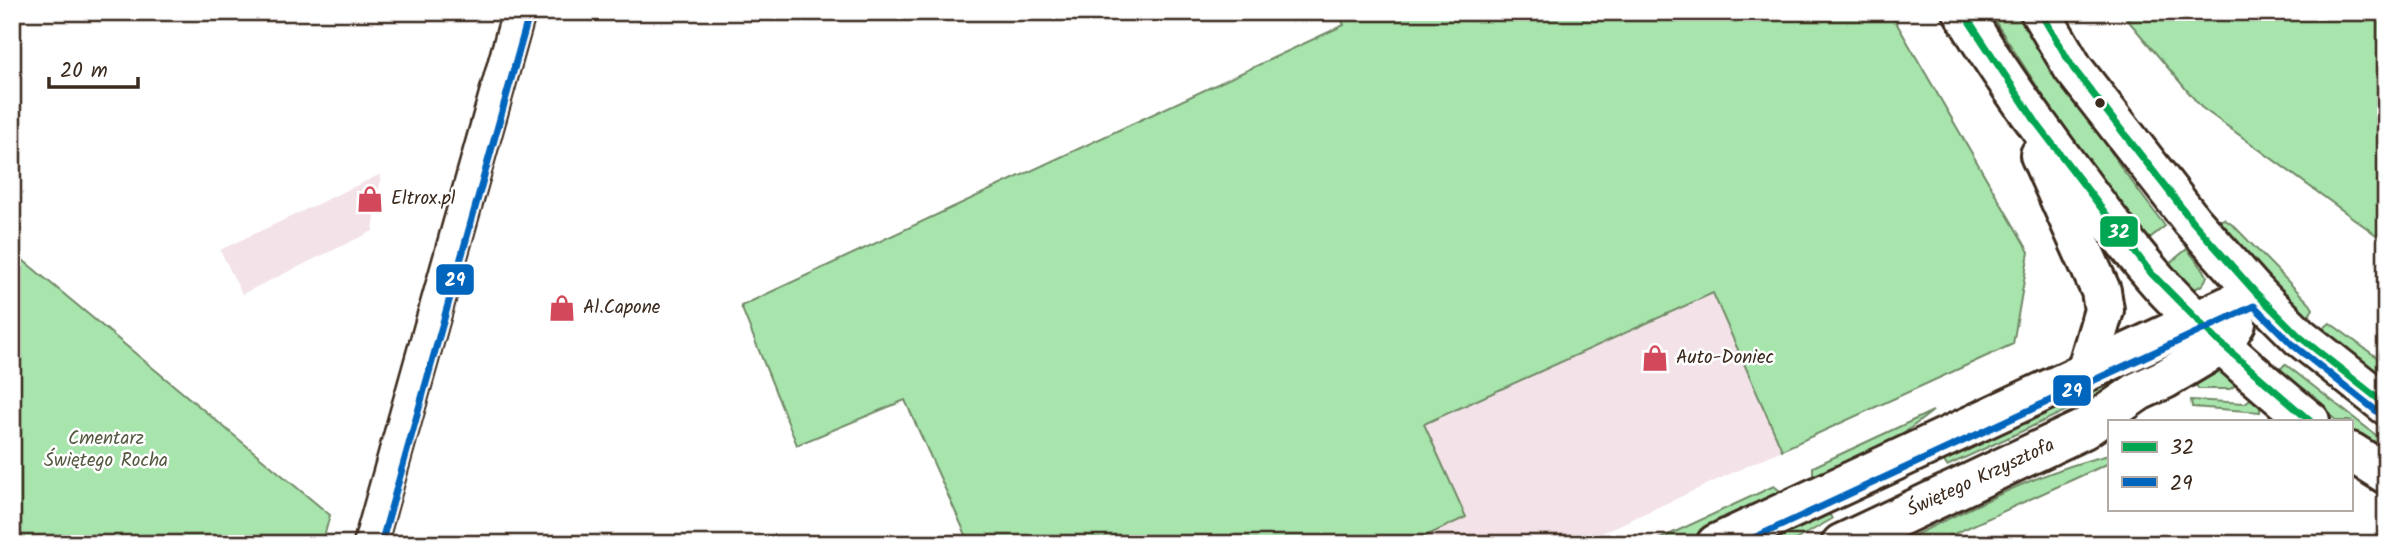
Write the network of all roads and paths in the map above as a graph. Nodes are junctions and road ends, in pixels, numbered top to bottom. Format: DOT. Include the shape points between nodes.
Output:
graph roads {
  1 [pos="519,12"];
  2 [pos="1964,12"];
  3 [pos="2040,12"];
  4 [pos="2012,91"];
  5 [pos="2256,293"];
  6 [pos="2209,332"];
  7 [pos="2085,372"];
  8 [pos="2386,405"];
  9 [pos="2309,420"];
  10 [pos="2097,429"];
  11 [pos="2352,453"];
  12 [pos="2386,474"];
  13 [pos="370,544"];
  14 [pos="1716,544"];
  15 [pos="1841,544"];
  1 -- 13 [label="street"];
  2 -- 4 [label="main road"];
  3 -- 5 [label="main road" via="2073,68 2121,131"];
  4 -- 6 [label="main road" via="2124,241"];
  4 -- 7 [label="main road" via="2101,291 2104,310"];
  5 -- 6 [label="main road"];
  5 -- 8 [label="main road" via="2300,337"];
  6 -- 7 [label="main road"];
  6 -- 9 [label="main road"];
  6 -- 10 [label="main road, Świętego Krzysztofa" via="2165,379 2139,391"];
  7 -- 14 [label="main road"];
  10 -- 15 [label="main road, Świętego Krzysztofa"];
  11 -- 12 [label="main road"];
}
